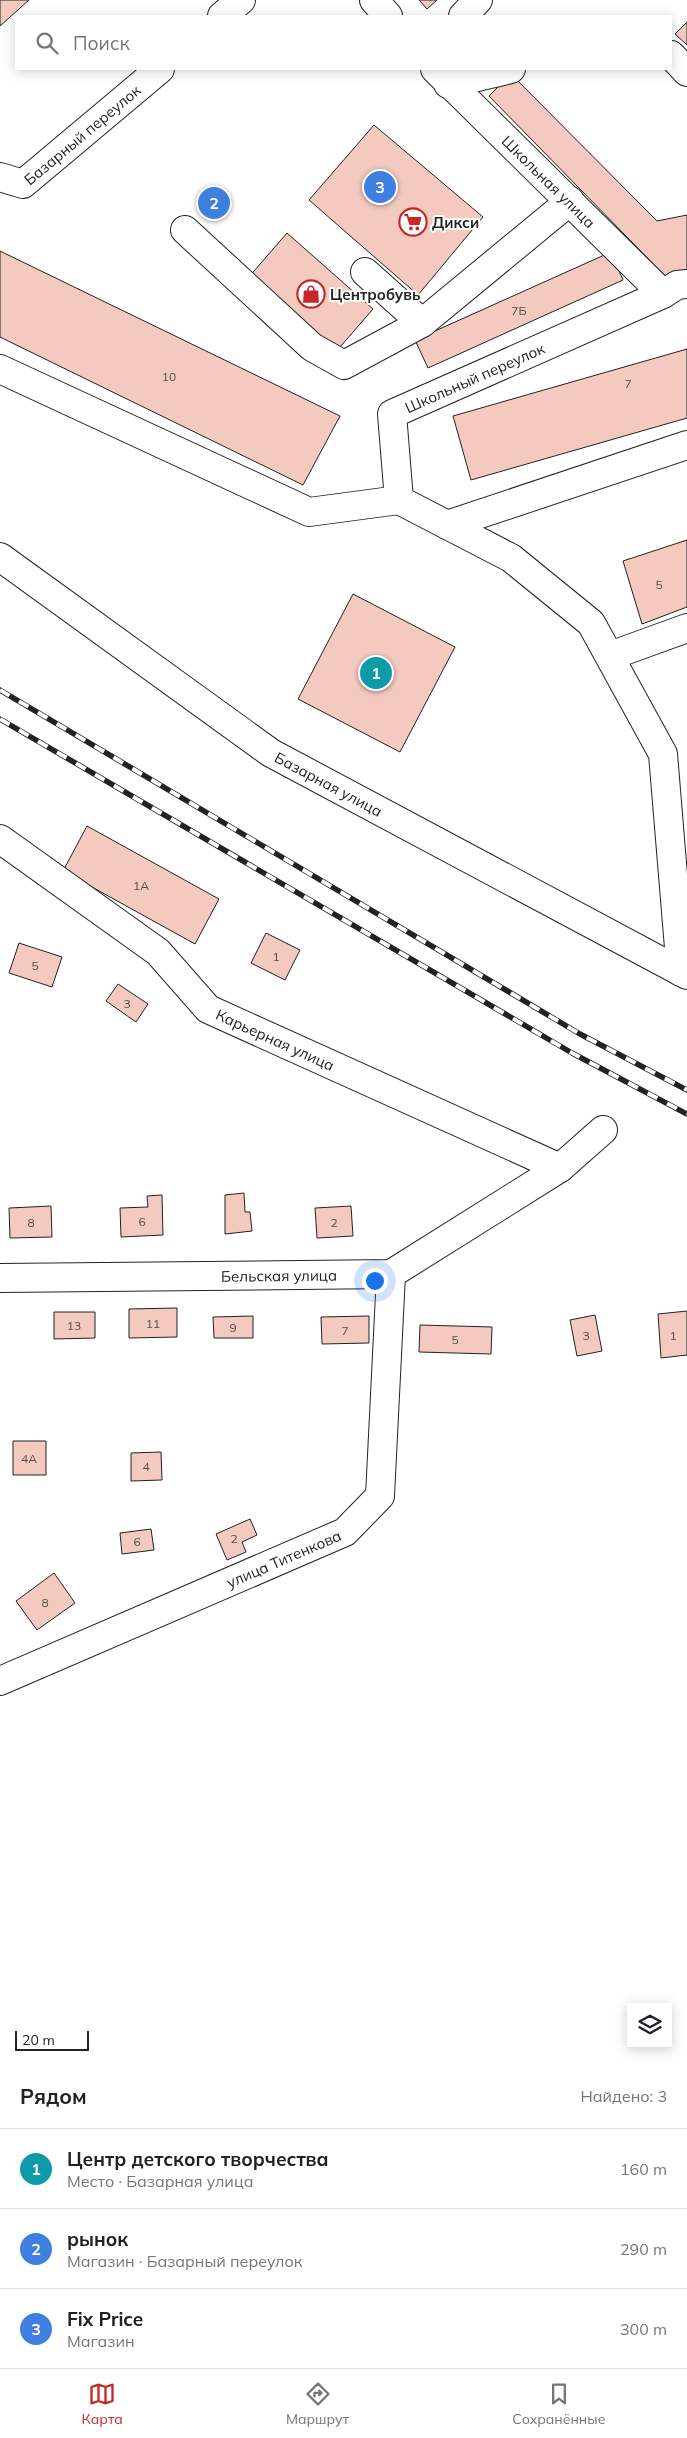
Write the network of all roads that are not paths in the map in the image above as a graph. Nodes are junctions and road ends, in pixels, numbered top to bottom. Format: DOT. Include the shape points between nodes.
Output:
graph roads {
  1 [pos="242,0"];
  2 [pos="374,0"];
  3 [pos="478,0"];
  4 [pos="223,15"];
  5 [pos="387,15"];
  6 [pos="464,15"];
  7 [pos="672,56"];
  8 [pos="159,70"];
  9 [pos="501,70"];
  10 [pos="687,72"];
  11 [pos="442,76"];
  12 [pos="0,177"];
  13 [pos="570,201"];
  14 [pos="186,230"];
  15 [pos="365,272"];
  16 [pos="675,289"];
  17 [pos="422,323"];
  18 [pos="0,369"];
  19 [pos="687,445"];
  20 [pos="399,500"];
  21 [pos="447,525"];
  22 [pos="0,557"];
  23 [pos="687,628"];
  24 [pos="610,656"];
  25 [pos="677,805"];
  26 [pos="0,840"];
  27 [pos="684,974"];
  28 [pos="603,1130"];
  29 [pos="560,1168"];
  30 [pos="391,1274"];
  31 [pos="0,1278"];
  32 [pos="0,1681"];
  1 -- 4 [label="street"];
  2 -- 5 [label="street"];
  3 -- 6 [label="street"];
  7 -- 10 [label="street"];
  8 -- 12 [label="street, Базарный переулок" via="23,184"];
  9 -- 11 [label="street"];
  11 -- 13 [label="street, Школьная улица"];
  13 -- 16 [label="street, Школьная улица"];
  13 -- 17 [label="street"];
  14 -- 17 [label="street" via="312,347 344,365"];
  15 -- 17 [label="street"];
  16 -- 20 [label="street, Школьный переулок" via="392,414"];
  18 -- 20 [label="street" via="310,512"];
  19 -- 21 [label="street"];
  20 -- 21 [label="street"];
  21 -- 24 [label="street" via="511,558 591,623"];
  22 -- 27 [label="street, Базарная улица" via="271,753"];
  23 -- 24 [label="street"];
  24 -- 25 [label="street" via="664,754"];
  25 -- 27 [label="street"];
  26 -- 29 [label="street, Карьерная улица" via="158,952 208,1009"];
  28 -- 29 [label="street"];
  29 -- 30 [label="street"];
  30 -- 31 [label="street, Бельская улица"];
  30 -- 32 [label="street, улица Титенкова" via="380,1496 345,1532"];
}
